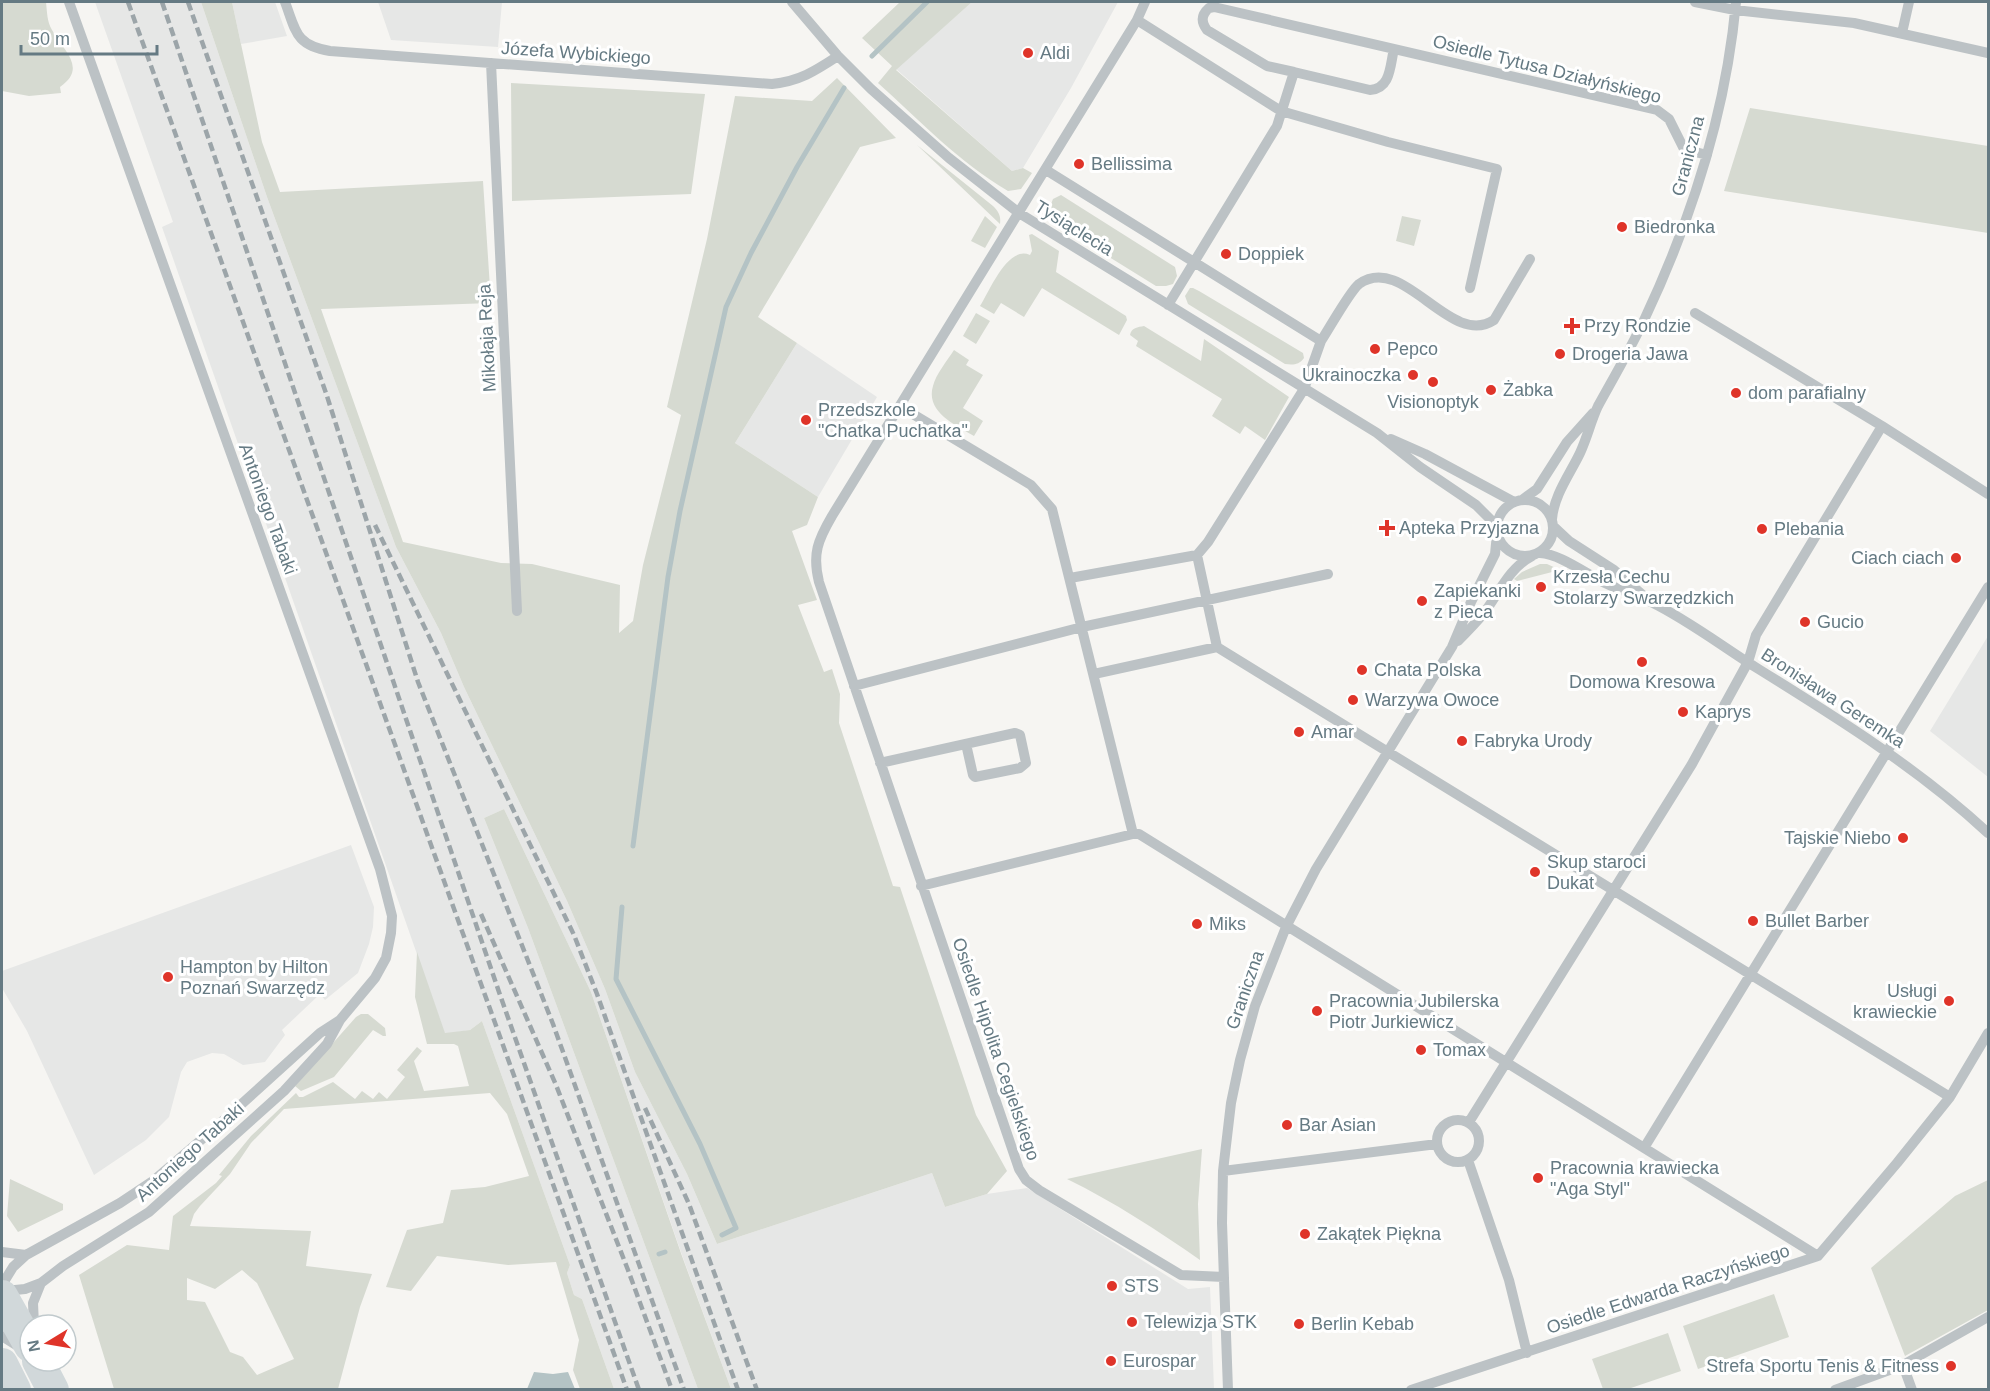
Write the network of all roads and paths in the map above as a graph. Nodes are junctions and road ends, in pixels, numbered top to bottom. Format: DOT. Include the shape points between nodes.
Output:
graph roads {
  1 [pos="69,2"];
  2 [pos="285,2"];
  3 [pos="792,2"];
  4 [pos="1145,2"];
  5 [pos="1695,2"];
  6 [pos="1909,2"];
  7 [pos="1735,6"];
  8 [pos="1137,20"];
  9 [pos="1902,33"];
  10 [pos="1394,49"];
  11 [pos="1989,53"];
  12 [pos="838,56"];
  13 [pos="491,63"];
  14 [pos="1294,72"];
  15 [pos="1281,111"];
  16 [pos="1707,155"];
  17 [pos="1046,170"];
  18 [pos="1019,213"];
  19 [pos="1530,259"];
  20 [pos="1195,262"];
  21 [pos="1470,288"];
  22 [pos="1168,305"];
  23 [pos="1695,313"];
  24 [pos="1321,341"];
  25 [pos="1304,388"];
  26 [pos="901,407"];
  27 [pos="1598,408"];
  28 [pos="1882,426"];
  29 [pos="1377,433"];
  30 [pos="1989,494"];
  31 [pos="1518,501"];
  32 [pos="1553,523"];
  33 [pos="1497,530"];
  34 [pos="1536,554"];
  35 [pos="1197,555"];
  36 [pos="1328,574"];
  37 [pos="1070,578"];
  38 [pos="1989,588"];
  39 [pos="1207,601"];
  40 [pos="1652,603"];
  41 [pos="517,611"];
  42 [pos="1082,627"];
  43 [pos="1217,647"];
  44 [pos="1452,647"];
  45 [pos="1748,662"];
  46 [pos="1094,674"];
  47 [pos="854,686"];
  48 [pos="966,744"];
  49 [pos="1387,752"];
  50 [pos="1888,752"];
  51 [pos="880,762"];
  52 [pos="1989,833"];
  53 [pos="1133,834"];
  54 [pos="921,886"];
  55 [pos="1613,890"];
  56 [pos="1286,927"];
  57 [pos="1751,974"];
  58 [pos="340,1020"];
  59 [pos="1989,1033"];
  60 [pos="1507,1063"];
  61 [pos="1950,1097"];
  62 [pos="1470,1122"];
  63 [pos="1437,1143"];
  64 [pos="1644,1148"];
  65 [pos="1468,1160"];
  66 [pos="1223,1172"];
  67 [pos="2,1252"];
  68 [pos="26,1255"];
  69 [pos="1818,1256"];
  70 [pos="1224,1277"];
  71 [pos="40,1283"];
  72 [pos="2,1285"];
  73 [pos="2,1291"];
  74 [pos="2,1296"];
  75 [pos="33,1313"];
  76 [pos="1989,1317"];
  77 [pos="18,1326"];
  78 [pos="2,1336"];
  79 [pos="18,1348"];
  80 [pos="1527,1353"];
  81 [pos="1903,1365"];
  82 [pos="1228,1389"];
  83 [pos="1411,1389"];
  84 [pos="1834,1389"];
  85 [pos="1912,1389"];
  1 -- 58 [label="street, Antoniego Tabaki" via="384,882 392,924 386,958 375,978"];
  2 -- 13 [label="street, Józefa Wybickiego" via="305,44 330,51"];
  3 -- 12 [label="street, Tysiąclecia"];
  4 -- 8 [label="street"];
  5 -- 7 [label="street"];
  6 -- 9 [label="street"];
  7 -- 9 [label="street"];
  7 -- 16 [label="street, Graniczna"];
  8 -- 15 [label="street"];
  8 -- 17 [label="street"];
  9 -- 11 [label="street"];
  10 -- 14 [label="street, Osiedle Tytusa Działyńskiego" via="1387,80 1377,89"];
  10 -- 14 [label="street, Osiedle Tytusa Działyńskiego" via="1214,8 1203,15 1207,30 1267,66"];
  10 -- 16 [label="street, Osiedle Tytusa Działyńskiego" via="1657,110 1670,119 1684,149"];
  12 -- 13 [label="street, Józefa Wybickiego" via="803,78 772,84"];
  12 -- 18 [label="street, Tysiąclecia" via="913,128"];
  13 -- 41 [label="street, Mikołaja Reja"];
  14 -- 15 [label="street"];
  15 -- 20 [label="street" via="1277,126"];
  15 -- 21 [label="street" via="1497,169"];
  16 -- 27 [label="street, Graniczna" via="1673,256"];
  17 -- 18 [label="street"];
  17 -- 20 [label="street"];
  18 -- 22 [label="street, Tysiąclecia"];
  18 -- 26 [label="street, Osiedle Hipolita Cegielskiego"];
  19 -- 24 [label="street" via="1494,320 1486,326 1461,323 1420,294 1387,278 1370,278 1357,285"];
  20 -- 22 [label="street"];
  20 -- 24 [label="street"];
  22 -- 25 [label="street, Tysiąclecia"];
  23 -- 28 [label="street"];
  24 -- 25 [label="street"];
  25 -- 29 [label="street, Tysiąclecia"];
  25 -- 35 [label="street"];
  26 -- 37 [label="street" via="1031,485 1042,496 1057,522"];
  26 -- 47 [label="street, Osiedle Hipolita Cegielskiego" via="832,516 817,548 819,582"];
  27 -- 31 [label="street, Graniczna" via="1567,442 1537,489"];
  27 -- 32 [label="street, Graniczna" via="1555,502"];
  28 -- 30 [label="street"];
  28 -- 45 [label="street" via="1756,635"];
  29 -- 31 [label="street, Tysiąclecia"];
  29 -- 33 [label="street, Tysiąclecia" via="1476,505"];
  31 -- 32 [label="street" via="1530,500 1544,506"];
  31 -- 33 [label="street" via="1502,511"];
  32 -- 34 [label="street" via="1550,542"];
  32 -- 40 [label="street, Bronisława Geremka" via="1569,541 1614,570"];
  33 -- 34 [label="street" via="1500,541 1510,552 1525,557"];
  33 -- 44 [label="street, Graniczna" via="1495,554"];
  34 -- 40 [label="street, Bronisława Geremka" via="1551,555"];
  34 -- 44 [label="street, Graniczna" via="1513,571 1484,613"];
  35 -- 37 [label="street"];
  35 -- 39 [label="street"];
  36 -- 39 [label="street"];
  37 -- 42 [label="street"];
  38 -- 50 [label="street"];
  39 -- 42 [label="street"];
  39 -- 43 [label="street"];
  40 -- 45 [label="street, Bronisława Geremka"];
  42 -- 46 [label="street"];
  42 -- 47 [label="street"];
  43 -- 46 [label="street"];
  43 -- 49 [label="street"];
  44 -- 49 [label="street, Graniczna"];
  45 -- 50 [label="street, Bronisława Geremka"];
  45 -- 55 [label="street" via="1692,764"];
  46 -- 53 [label="street"];
  47 -- 51 [label="street, Osiedle Hipolita Cegielskiego"];
  48 -- 48 [label="street" via="1017,734 1026,763 1020,768 975,777"];
  48 -- 51 [label="street"];
  49 -- 55 [label="street"];
  49 -- 56 [label="street, Graniczna"];
  50 -- 52 [label="street, Bronisława Geremka"];
  50 -- 57 [label="street"];
  51 -- 54 [label="street, Osiedle Hipolita Cegielskiego"];
  53 -- 54 [label="street"];
  53 -- 56 [label="street" via="1146,837"];
  54 -- 70 [label="street, Osiedle Hipolita Cegielskiego" via="1012,1151 1026,1180 1181,1275"];
  55 -- 57 [label="street"];
  55 -- 60 [label="street"];
  56 -- 60 [label="street, Osiedle Edwarda Raczyńskiego"];
  56 -- 66 [label="street, Graniczna" via="1264,980 1245,1043 1231,1103"];
  57 -- 61 [label="street"];
  57 -- 64 [label="street"];
  58 -- 68 [label="street, Antoniego Tabaki" via="320,1033 153,1181"];
  58 -- 71 [label="street, Antoniego Tabaki" via="327,1044 297,1077 159,1203"];
  59 -- 61 [label="street, Osiedle Edwarda Raczyńskiego"];
  60 -- 62 [label="street"];
  60 -- 64 [label="street, Osiedle Edwarda Raczyńskiego"];
  61 -- 69 [label="street, Osiedle Edwarda Raczyńskiego"];
  62 -- 63 [label="street" via="1456,1119 1444,1125"];
  62 -- 65 [label="street" via="1480,1138 1477,1151"];
  63 -- 65 [label="street" via="1448,1160"];
  63 -- 66 [label="street"];
  64 -- 69 [label="street, Osiedle Edwarda Raczyńskiego"];
  65 -- 80 [label="street, Osiedle Edwarda Raczyńskiego" via="1509,1280"];
  66 -- 70 [label="street, Graniczna"];
  67 -- 68 [label="street"];
  68 -- 72 [label="street, Antoniego Tabaki"];
  69 -- 80 [label="street, Osiedle Edwarda Raczyńskiego"];
  70 -- 82 [label="street, Graniczna"];
  71 -- 73 [label="street, Antoniego Tabaki"];
  71 -- 75 [label="street"];
  74 -- 77 [label="main road"];
  76 -- 81 [label="street"];
  78 -- 79 [label="street"];
  80 -- 83 [label="street, Osiedle Edwarda Raczyńskiego"];
  81 -- 84 [label="street"];
  81 -- 85 [label="street"];
}
